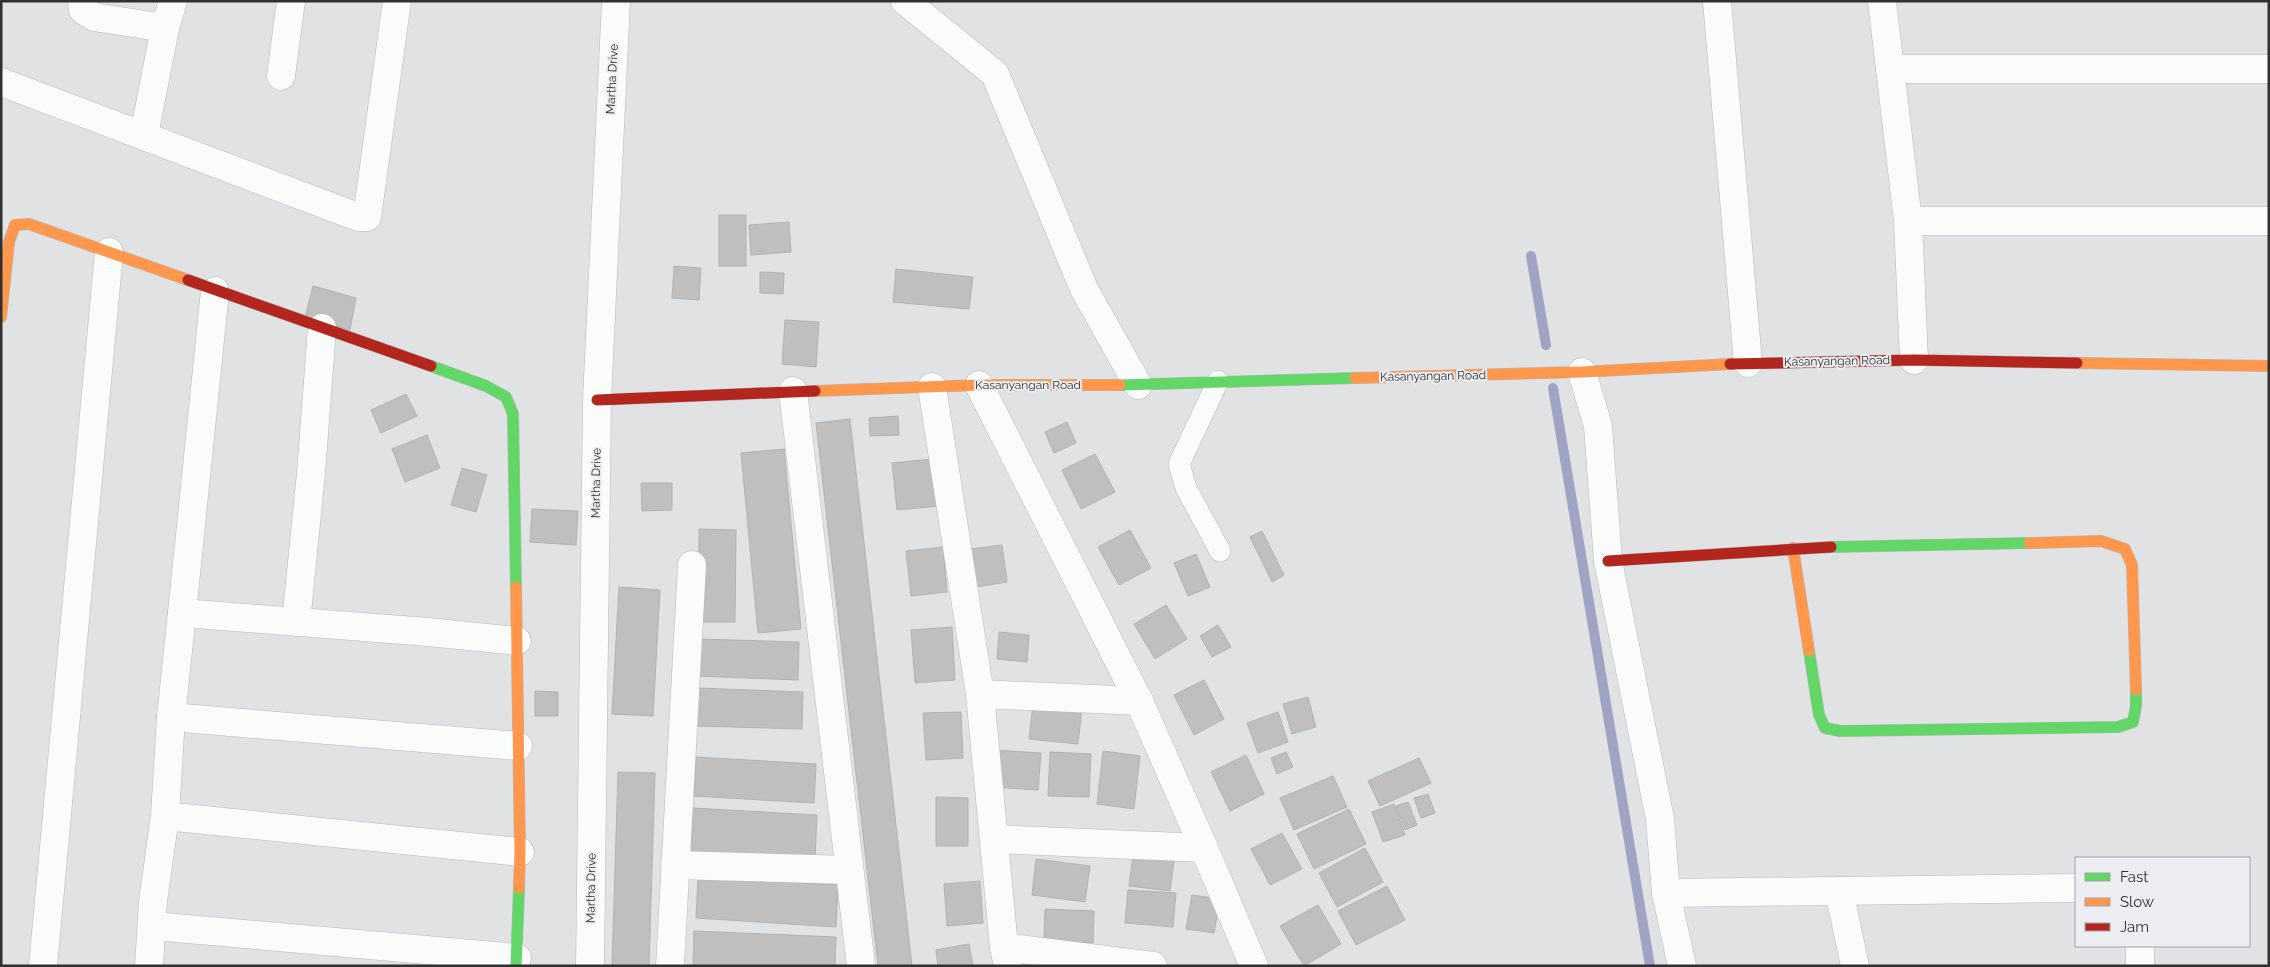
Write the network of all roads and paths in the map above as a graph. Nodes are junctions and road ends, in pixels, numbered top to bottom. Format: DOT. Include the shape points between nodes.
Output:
graph roads {
  1 [pos="82,1"];
  2 [pos="172,1"];
  3 [pos="291,1"];
  4 [pos="397,1"];
  5 [pos="616,1"];
  6 [pos="905,1"];
  7 [pos="1717,1"];
  8 [pos="1882,1"];
  9 [pos="165,28"];
  10 [pos="1890,69"];
  11 [pos="2269,69"];
  12 [pos="281,76"];
  13 [pos="1,82"];
  14 [pos="144,135"];
  15 [pos="1908,221"];
  16 [pos="2269,221"];
  17 [pos="109,252"];
  18 [pos="215,291"];
  19 [pos="1,317"];
  20 [pos="322,328"];
  21 [pos="1914,360"];
  22 [pos="1748,363"];
  23 [pos="2269,366"];
  24 [pos="1582,372"];
  25 [pos="1218,381"];
  26 [pos="979,385"];
  27 [pos="1138,385"];
  28 [pos="932,387"];
  29 [pos="793,391"];
  30 [pos="596,400"];
  31 [pos="1793,548"];
  32 [pos="1220,551"];
  33 [pos="1608,561"];
  34 [pos="692,565"];
  35 [pos="182,613"];
  36 [pos="296,622"];
  37 [pos="517,641"];
  38 [pos="980,694"];
  39 [pos="1138,701"];
  40 [pos="171,717"];
  41 [pos="518,746"];
  42 [pos="165,816"];
  43 [pos="995,839"];
  44 [pos="1204,848"];
  45 [pos="520,852"];
  46 [pos="675,866"];
  47 [pos="850,870"];
  48 [pos="2075,888"];
  49 [pos="1839,891"];
  50 [pos="1666,893"];
  51 [pos="153,926"];
  52 [pos="2140,947"];
  53 [pos="1006,956"];
  54 [pos="517,962"];
  55 [pos="43,966"];
  56 [pos="150,966"];
  57 [pos="590,966"];
  58 [pos="670,966"];
  59 [pos="861,966"];
  60 [pos="1153,966"];
  61 [pos="1254,966"];
  62 [pos="1682,966"];
  63 [pos="1855,966"];
  64 [pos="2140,966"];
  1 -- 9 [label="street" via="83,10 94,17"];
  2 -- 9 [label="street"];
  3 -- 12 [label="street"];
  4 -- 14 [label="street" via="370,207 366,217 358,217"];
  5 -- 30 [label="street, Martha Drive"];
  6 -- 27 [label="street" via="995,74 1084,289"];
  7 -- 22 [label="street"];
  8 -- 10 [label="street"];
  9 -- 14 [label="street"];
  10 -- 11 [label="street"];
  10 -- 15 [label="street"];
  13 -- 14 [label="street"];
  15 -- 16 [label="street"];
  15 -- 21 [label="street"];
  17 -- 18 [label="street"];
  17 -- 19 [label="street" via="29,224 15,226 9,242"];
  17 -- 55 [label="street"];
  18 -- 20 [label="street"];
  18 -- 35 [label="street"];
  20 -- 36 [label="street"];
  20 -- 37 [label="street" via="486,386 506,397 513,414"];
  21 -- 22 [label="street, Kasanyangan Road"];
  21 -- 23 [label="street, Kasanyangan Road"];
  22 -- 24 [label="street, Kasanyangan Road"];
  24 -- 25 [label="street, Kasanyangan Road"];
  24 -- 33 [label="street" via="1598,426"];
  25 -- 27 [label="street, Kasanyangan Road"];
  25 -- 32 [label="lane" via="1179,464 1186,488"];
  26 -- 27 [label="street, Kasanyangan Road"];
  26 -- 28 [label="street, Kasanyangan Road"];
  26 -- 39 [label="street"];
  28 -- 29 [label="street, Kasanyangan Road"];
  28 -- 38 [label="street"];
  29 -- 30 [label="street, Kasanyangan Road"];
  29 -- 47 [label="street"];
  30 -- 57 [label="street, Martha Drive"];
  31 -- 31 [label="street" via="2101,541 2126,548 2132,564 2136,706 2132,722 2118,727 1840,731 1825,728 1819,716"];
  31 -- 33 [label="street"];
  33 -- 50 [label="street" via="1660,820"];
  34 -- 46 [label="street"];
  35 -- 36 [label="street"];
  35 -- 40 [label="street"];
  36 -- 37 [label="street"];
  37 -- 41 [label="street"];
  38 -- 39 [label="street"];
  38 -- 43 [label="street"];
  39 -- 44 [label="street"];
  40 -- 41 [label="street"];
  40 -- 42 [label="street"];
  41 -- 45 [label="street"];
  42 -- 45 [label="street"];
  42 -- 51 [label="street" via="157,863"];
  43 -- 44 [label="street"];
  43 -- 53 [label="street"];
  44 -- 61 [label="street"];
  45 -- 54 [label="street"];
  46 -- 47 [label="street"];
  46 -- 58 [label="street"];
  47 -- 59 [label="street"];
  48 -- 49 [label="street"];
  49 -- 50 [label="street"];
  49 -- 63 [label="street"];
  50 -- 62 [label="street"];
  51 -- 54 [label="street"];
  51 -- 56 [label="street"];
  52 -- 64 [label="street"];
  53 -- 60 [label="street"];
}
